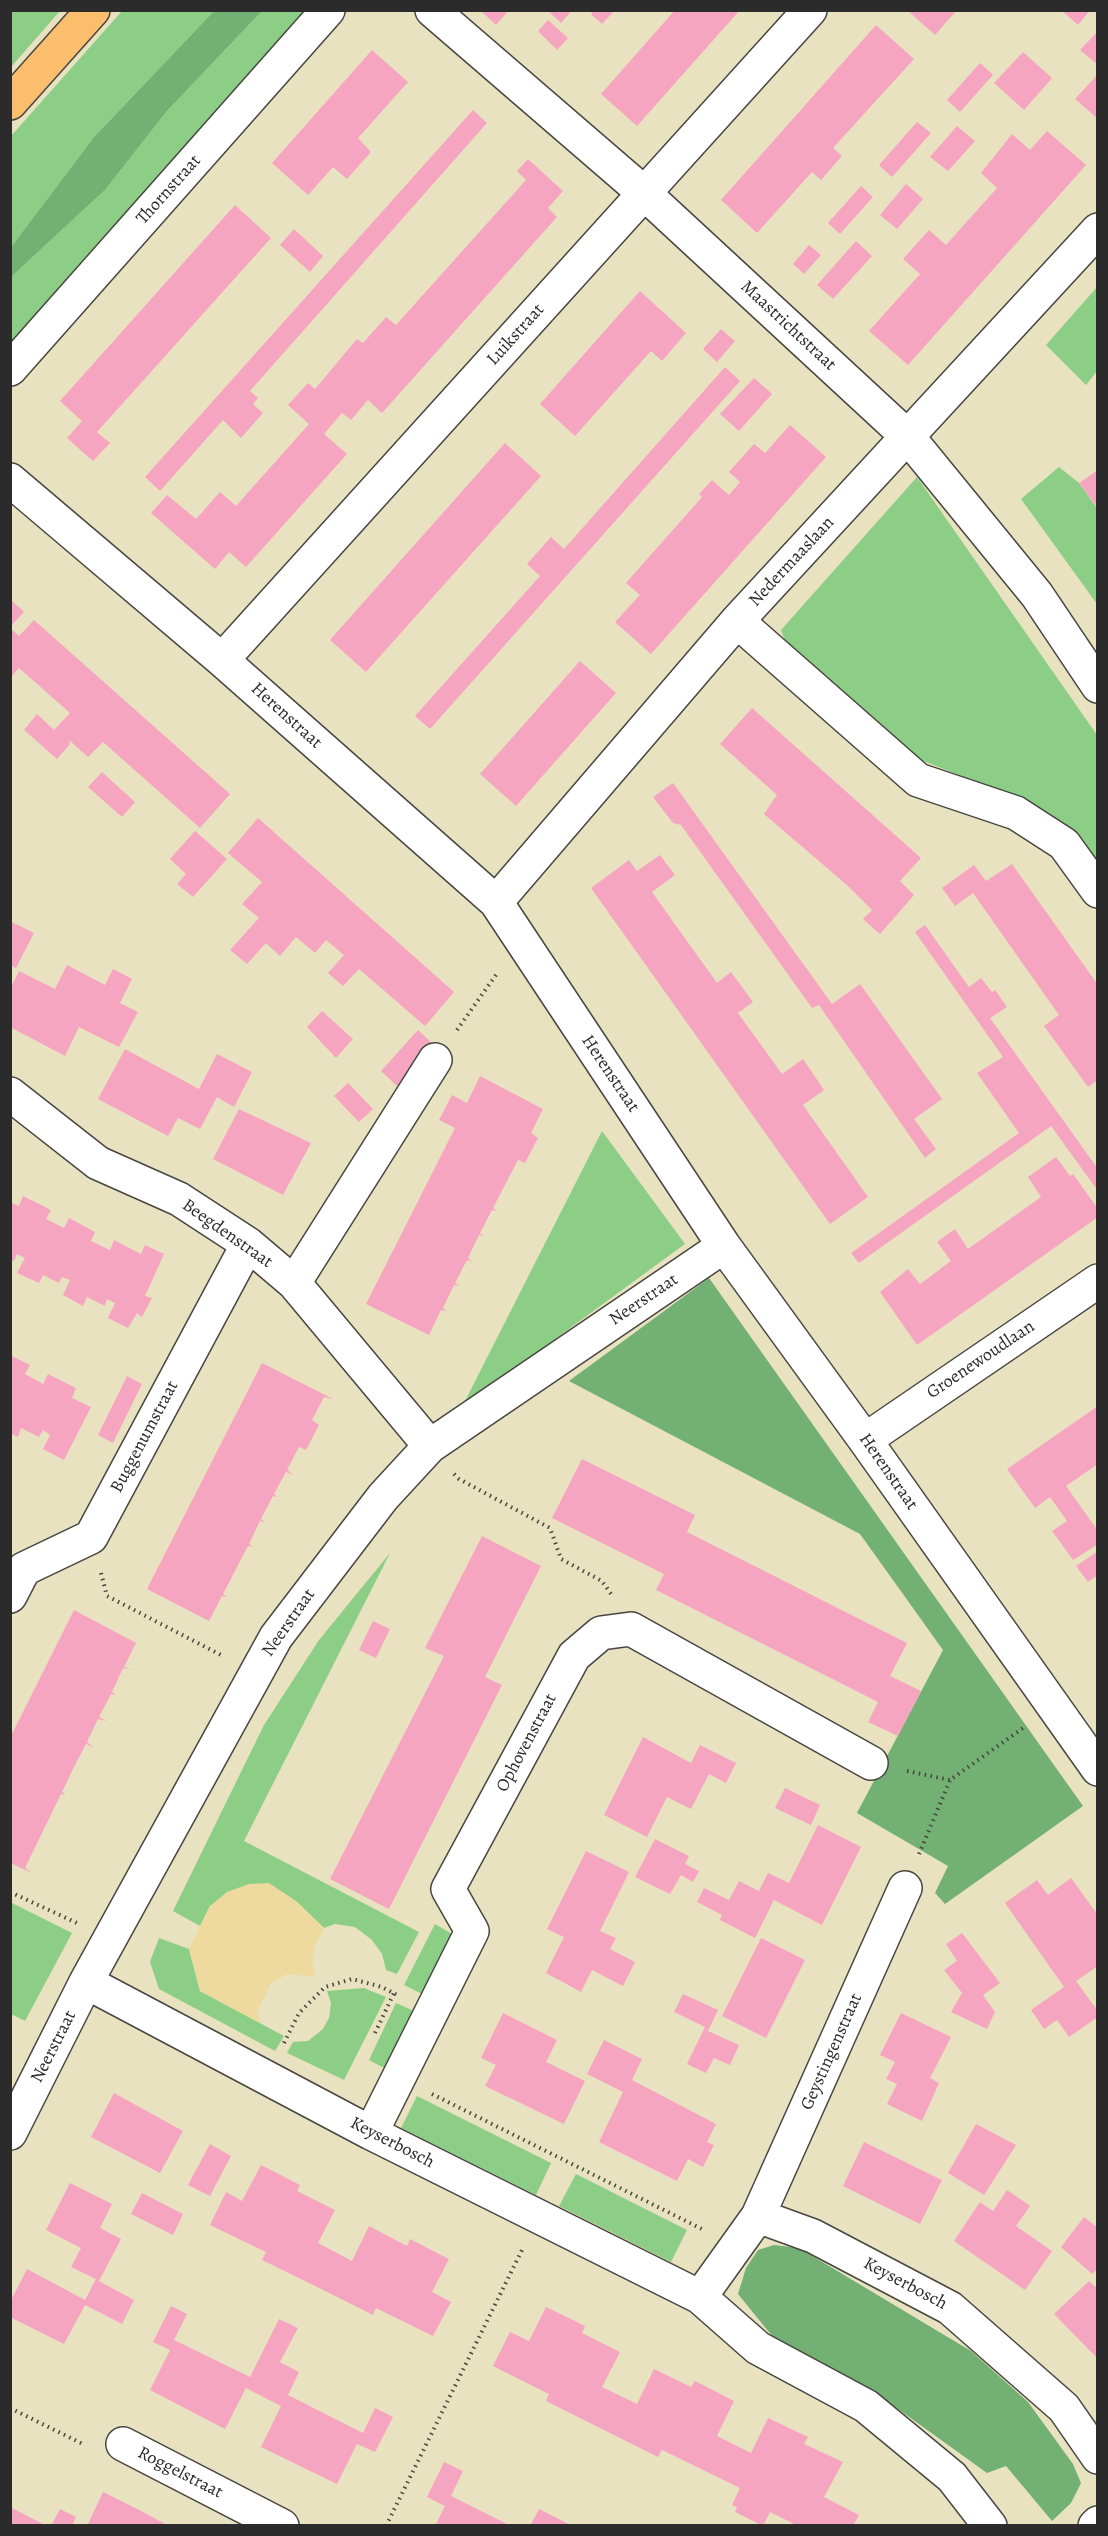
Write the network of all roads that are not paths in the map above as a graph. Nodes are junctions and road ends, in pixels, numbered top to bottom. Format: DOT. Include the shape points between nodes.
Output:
graph roads {
  1 [pos="93,10"];
  2 [pos="328,10"];
  3 [pos="432,10"];
  4 [pos="810,10"];
  5 [pos="10,103"];
  6 [pos="644,193"];
  7 [pos="1098,230"];
  8 [pos="10,369"];
  9 [pos="908,437"];
  10 [pos="10,480"];
  11 [pos="737,621"];
  12 [pos="222,660"];
  13 [pos="1098,686"];
  14 [pos="1098,891"];
  15 [pos="496,902"];
  16 [pos="435,1060"];
  17 [pos="10,1094"];
  18 [pos="248,1244"];
  19 [pos="724,1246"];
  20 [pos="1098,1281"];
  21 [pos="294,1283"];
  22 [pos="866,1440"];
  23 [pos="430,1446"];
  24 [pos="10,1596"];
  25 [pos="871,1763"];
  26 [pos="1098,1768"];
  27 [pos="905,1888"];
  28 [pos="86,1982"];
  29 [pos="10,2133"];
  30 [pos="371,2133"];
  31 [pos="759,2216"];
  32 [pos="700,2297"];
  33 [pos="123,2444"];
  34 [pos="1098,2457"];
  35 [pos="282,2526"];
  36 [pos="990,2526"];
  1 -- 5 [label="main road"];
  2 -- 8 [label="street, Thornstraat"];
  3 -- 6 [label="street, Maastrichtstraat"];
  4 -- 6 [label="street, Luikstraat"];
  6 -- 9 [label="street, Maastrichtstraat"];
  6 -- 12 [label="street, Luikstraat"];
  7 -- 9 [label="street, Nedermaaslaan"];
  9 -- 11 [label="street, Nedermaaslaan"];
  9 -- 13 [label="street, Maastrichtstraat" via="1037,595"];
  10 -- 12 [label="street, Herenstraat"];
  11 -- 14 [label="street" via="918,780 1016,813 1064,844"];
  11 -- 15 [label="street, Nedermaaslaan"];
  12 -- 15 [label="street, Herenstraat"];
  15 -- 19 [label="street, Herenstraat"];
  16 -- 21 [label="street"];
  17 -- 18 [label="street, Beegdenstraat" via="98,1163 179,1199"];
  18 -- 21 [label="street, Beegdenstraat"];
  18 -- 24 [label="street, Buggenumstraat" via="91,1537 24,1569"];
  19 -- 22 [label="street, Herenstraat"];
  19 -- 23 [label="street, Neerstraat"];
  20 -- 22 [label="street, Groenewoudlaan"];
  21 -- 23 [label="street, Beegdenstraat"];
  22 -- 26 [label="street, Herenstraat"];
  23 -- 28 [label="street, Neerstraat" via="375,1506 276,1637"];
  25 -- 30 [label="street, Ophovenstraat" via="631,1629 601,1633 574,1656 448,1889 472,1931"];
  27 -- 31 [label="street, Geystingenstraat"];
  28 -- 29 [label="street, Neerstraat"];
  28 -- 30 [label="street, Keyserbosch"];
  30 -- 32 [label="street, Keyserbosch"];
  31 -- 32 [label="street"];
  31 -- 34 [label="street, Keyserbosch" via="813,2236 950,2308 1064,2408"];
  32 -- 36 [label="street, Keyserbosch" via="758,2348 866,2406 952,2477"];
  33 -- 35 [label="street, Roggelstraat"];
}
